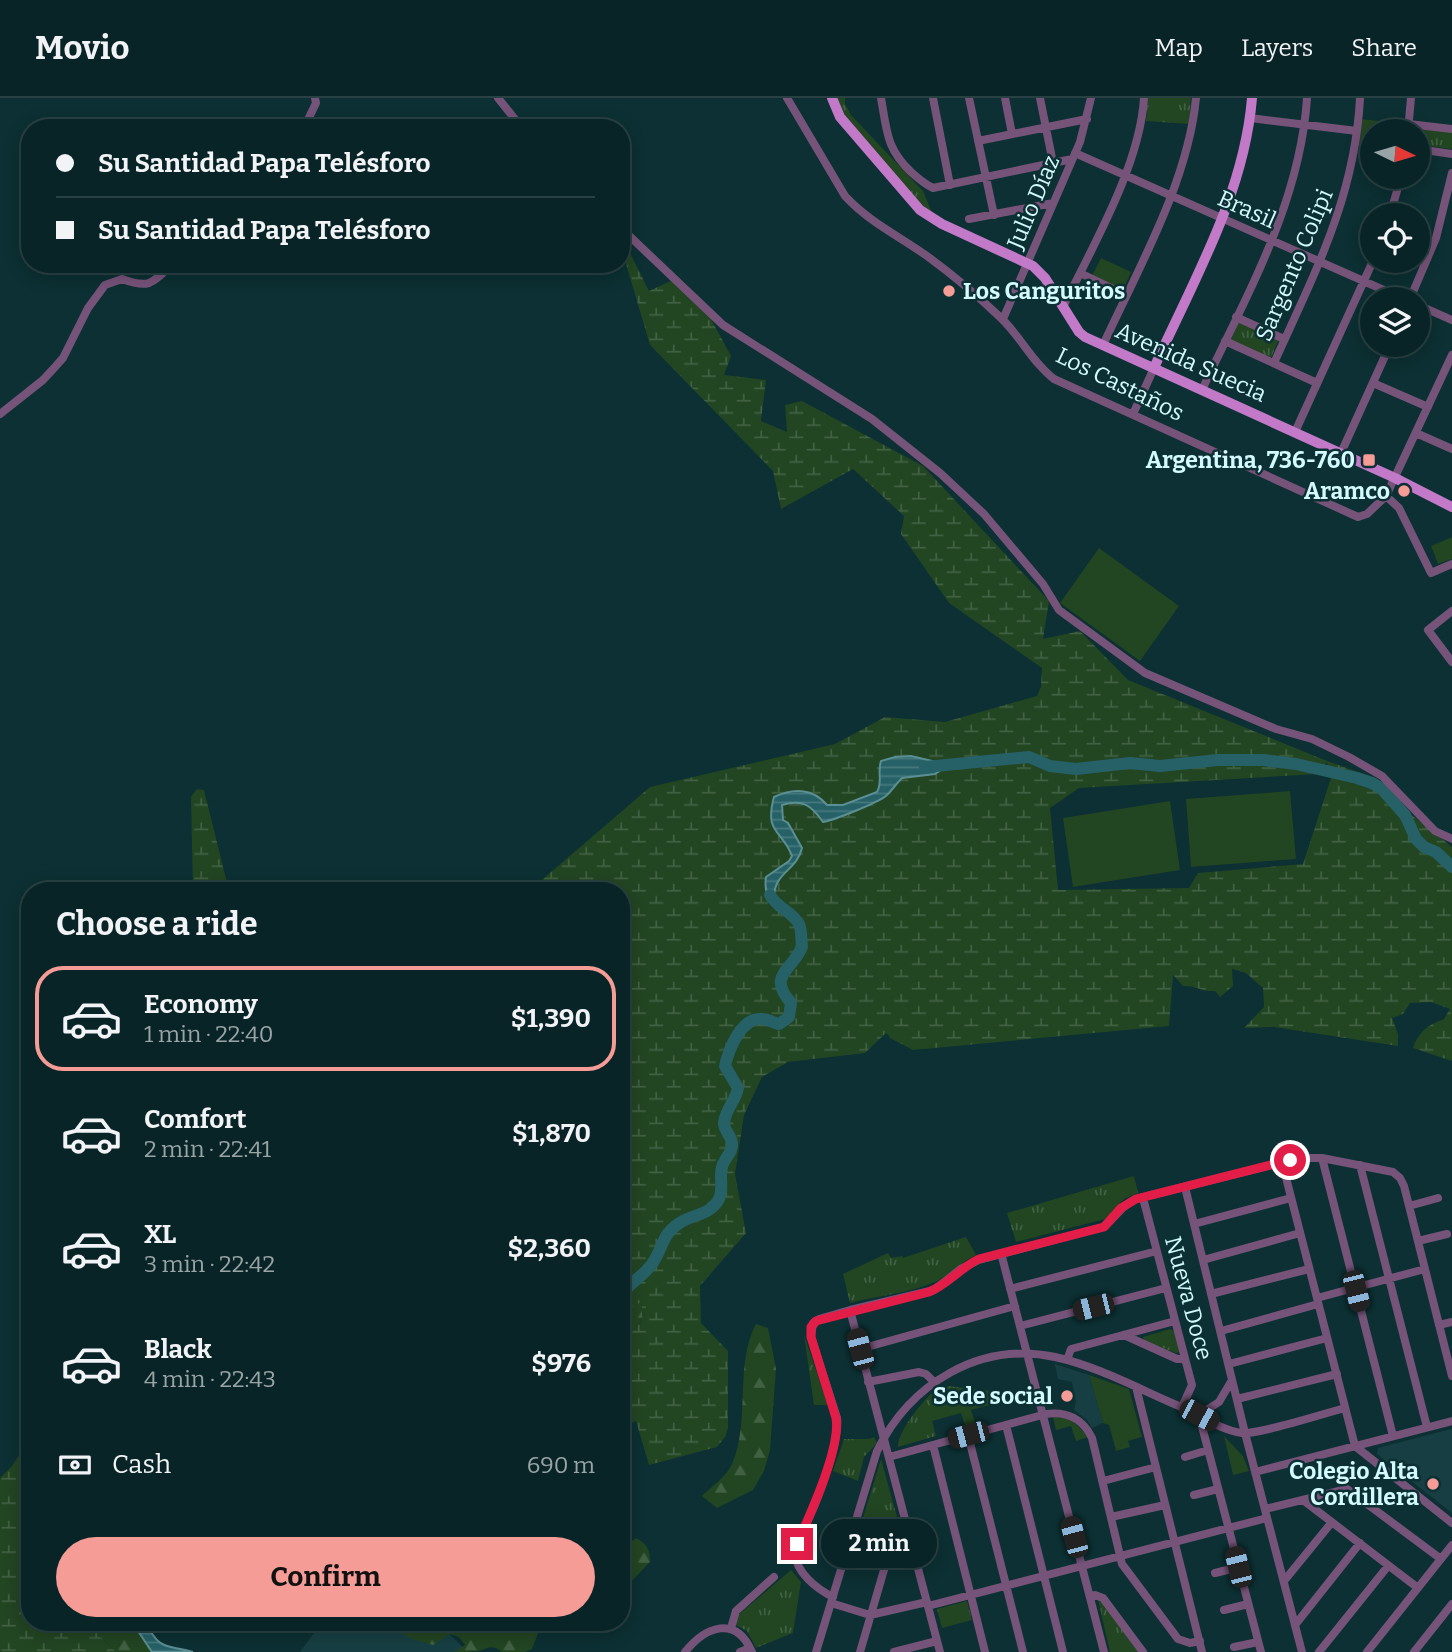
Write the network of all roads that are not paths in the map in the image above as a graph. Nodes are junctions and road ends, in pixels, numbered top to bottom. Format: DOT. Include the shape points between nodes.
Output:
graph roads {
  1 [pos="315,98"];
  2 [pos="498,98"];
  3 [pos="787,98"];
  4 [pos="832,98"];
  5 [pos="881,98"];
  6 [pos="933,98"];
  7 [pos="969,98"];
  8 [pos="1005,98"];
  9 [pos="1040,98"];
  10 [pos="1091,98"];
  11 [pos="1144,98"];
  12 [pos="1196,98"];
  13 [pos="1252,98"];
  14 [pos="1307,98"];
  15 [pos="1360,98"];
  16 [pos="1411,98"];
  17 [pos="1250,118"];
  18 [pos="308,119"];
  19 [pos="515,119"];
  20 [pos="1087,119"];
  21 [pos="1410,119"];
  22 [pos="1304,125"];
  23 [pos="1046,127"];
  24 [pos="1430,128"];
  25 [pos="1452,129"];
  26 [pos="1357,131"];
  27 [pos="1012,134"];
  28 [pos="978,141"];
  29 [pos="1430,150"];
  30 [pos="1452,153"];
  31 [pos="1074,156"];
  32 [pos="1053,163"];
  33 [pos="1452,173"];
  34 [pos="1125,175"];
  35 [pos="986,177"];
  36 [pos="950,185"];
  37 [pos="1171,195"];
  38 [pos="1053,203"];
  39 [pos="994,215"];
  40 [pos="970,219"];
  41 [pos="1222,219"];
  42 [pos="630,237"];
  43 [pos="1272,240"];
  44 [pos="1319,261"];
  45 [pos="1028,263"];
  46 [pos="164,273"];
  47 [pos="1080,273"];
  48 [pos="1368,273"];
  49 [pos="1364,281"];
  50 [pos="1377,287"];
  51 [pos="1415,287"];
  52 [pos="1126,295"];
  53 [pos="1063,307"];
  54 [pos="1430,310"];
  55 [pos="1236,317"];
  56 [pos="1003,319"];
  57 [pos="1452,320"];
  58 [pos="1284,339"];
  59 [pos="1225,341"];
  60 [pos="1103,345"];
  61 [pos="1452,355"];
  62 [pos="1385,357"];
  63 [pos="1274,363"];
  64 [pos="1450,365"];
  65 [pos="1154,368"];
  66 [pos="1317,383"];
  67 [pos="1373,383"];
  68 [pos="1202,390"];
  69 [pos="1428,407"];
  70 [pos="0,414"];
  71 [pos="1133,414"];
  72 [pos="1295,432"];
  73 [pos="1416,433"];
  74 [pos="1452,449"];
  75 [pos="1340,453"];
  76 [pos="1395,478"];
  77 [pos="1386,496"];
  78 [pos="1452,507"];
  79 [pos="1452,564"];
  80 [pos="1452,611"];
  81 [pos="1452,662"];
  82 [pos="1452,839"];
  83 [pos="1322,1158"];
  84 [pos="1282,1162"];
  85 [pos="1360,1166"];
  86 [pos="1185,1187"];
  87 [pos="1143,1198"];
  88 [pos="1291,1198"];
  89 [pos="1438,1198"];
  90 [pos="1409,1206"];
  91 [pos="1194,1224"];
  92 [pos="1300,1233"];
  93 [pos="1447,1234"];
  94 [pos="1418,1241"];
  95 [pos="1157,1251"];
  96 [pos="1001,1253"];
  97 [pos="1203,1260"];
  98 [pos="1309,1269"];
  99 [pos="1425,1269"];
  100 [pos="1389,1279"];
  101 [pos="1355,1287"];
  102 [pos="1166,1288"];
  103 [pos="1010,1289"];
  104 [pos="1211,1294"];
  105 [pos="1318,1301"];
  106 [pos="1015,1306"];
  107 [pos="850,1310"];
  108 [pos="1175,1321"];
  109 [pos="1452,1322"];
  110 [pos="1439,1325"];
  111 [pos="1020,1326"];
  112 [pos="1220,1331"];
  113 [pos="1124,1335"];
  114 [pos="1327,1338"];
  115 [pos="860,1349"];
  116 [pos="1027,1354"];
  117 [pos="1185,1359"];
  118 [pos="1067,1360"];
  119 [pos="1229,1364"];
  120 [pos="1337,1374"];
  121 [pos="1452,1376"];
  122 [pos="1233,1380"];
  123 [pos="869,1382"];
  124 [pos="934,1382"];
  125 [pos="1136,1387"];
  126 [pos="1237,1399"];
  127 [pos="1182,1407"];
  128 [pos="1345,1408"];
  129 [pos="1043,1415"];
  130 [pos="1199,1415"];
  131 [pos="1452,1421"];
  132 [pos="1006,1425"];
  133 [pos="1427,1427"];
  134 [pos="1245,1433"];
  135 [pos="968,1435"];
  136 [pos="1393,1436"];
  137 [pos="883,1438"];
  138 [pos="933,1445"];
  139 [pos="1355,1446"];
  140 [pos="1208,1450"];
  141 [pos="888,1457"];
  142 [pos="1185,1457"];
  143 [pos="1156,1467"];
  144 [pos="1255,1472"];
  145 [pos="1103,1481"];
  146 [pos="1218,1489"];
  147 [pos="1194,1495"];
  148 [pos="1303,1500"];
  149 [pos="1165,1505"];
  150 [pos="1266,1513"];
  151 [pos="1111,1517"];
  152 [pos="1332,1522"];
  153 [pos="1452,1523"];
  154 [pos="906,1525"];
  155 [pos="1228,1528"];
  156 [pos="1174,1542"];
  157 [pos="1360,1544"];
  158 [pos="1452,1545"];
  159 [pos="1120,1556"];
  160 [pos="1441,1559"];
  161 [pos="1082,1566"];
  162 [pos="1388,1566"];
  163 [pos="1238,1567"];
  164 [pos="1215,1573"];
  165 [pos="1044,1576"];
  166 [pos="774,1577"];
  167 [pos="1284,1581"];
  168 [pos="1007,1586"];
  169 [pos="1418,1588"];
  170 [pos="971,1595"];
  171 [pos="1090,1597"];
  172 [pos="832,1600"];
  173 [pos="927,1604"];
  174 [pos="1248,1604"];
  175 [pos="1452,1604"];
  176 [pos="1224,1610"];
  177 [pos="870,1615"];
  178 [pos="1295,1625"];
  179 [pos="731,1628"];
  180 [pos="937,1641"];
  181 [pos="1200,1641"];
  182 [pos="1258,1642"];
  183 [pos="1234,1647"];
  184 [pos="751,1650"];
  185 [pos="685,1652"];
  186 [pos="740,1652"];
  187 [pos="817,1652"];
  188 [pos="860,1652"];
  189 [pos="894,1652"];
  190 [pos="940,1652"];
  191 [pos="985,1652"];
  192 [pos="1023,1652"];
  193 [pos="1063,1652"];
  194 [pos="1104,1652"];
  195 [pos="1143,1652"];
  196 [pos="1202,1652"];
  197 [pos="1261,1652"];
  198 [pos="1302,1652"];
  199 [pos="1319,1652"];
  200 [pos="1367,1652"];
  201 [pos="1414,1652"];
  1 -- 18 [label="street"];
  2 -- 19 [label="street"];
  3 -- 56 [label="street, Los Castaños" via="845,197"];
  4 -- 45 [label="main road, Avenida Suecia" via="840,117 920,210"];
  5 -- 36 [label="street" via="897,159 923,184 933,188"];
  6 -- 36 [label="street"];
  7 -- 28 [label="street"];
  8 -- 27 [label="street"];
  9 -- 23 [label="street"];
  10 -- 20 [label="street, Julio Díaz"];
  11 -- 34 [label="street"];
  12 -- 37 [label="street" via="1190,138"];
  13 -- 17 [label="main road"];
  14 -- 22 [label="street"];
  15 -- 26 [label="street, Sargento Colipi"];
  16 -- 21 [label="street"];
  17 -- 22 [label="street"];
  17 -- 41 [label="main road" via="1239,171"];
  20 -- 23 [label="street"];
  20 -- 31 [label="street, Julio Díaz"];
  22 -- 26 [label="street"];
  22 -- 43 [label="street" via="1294,180"];
  23 -- 27 [label="street"];
  23 -- 32 [label="street"];
  24 -- 25 [label="street"];
  26 -- 44 [label="street, Sargento Colipi" via="1344,199"];
  27 -- 28 [label="street"];
  28 -- 35 [label="street"];
  29 -- 30 [label="street"];
  31 -- 32 [label="street"];
  31 -- 34 [label="street, Brasil"];
  31 -- 38 [label="street, Julio Díaz"];
  32 -- 35 [label="street"];
  33 -- 51 [label="street" via="1436,238"];
  34 -- 37 [label="street, Brasil"];
  34 -- 47 [label="street"];
  35 -- 36 [label="street"];
  35 -- 39 [label="street"];
  37 -- 41 [label="street, Brasil"];
  37 -- 52 [label="street"];
  38 -- 39 [label="street"];
  38 -- 45 [label="street, Julio Díaz"];
  39 -- 40 [label="street"];
  41 -- 43 [label="street, Brasil"];
  41 -- 65 [label="main road"];
  42 -- 82 [label="street" via="723,325 872,419 940,473 984,514 1059,610 1145,673 1276,729 1312,739 1382,776 1435,831"];
  43 -- 44 [label="street, Brasil"];
  43 -- 55 [label="street"];
  44 -- 49 [label="street, Brasil"];
  44 -- 58 [label="street, Sargento Colipi"];
  45 -- 53 [label="main road, Avenida Suecia" via="1042,274"];
  45 -- 56 [label="street, Julio Díaz"];
  46 -- 70 [label="street" via="147,285 122,279 105,285 63,358"];
  47 -- 52 [label="street"];
  47 -- 53 [label="street"];
  48 -- 49 [label="street"];
  49 -- 50 [label="street, Brasil"];
  49 -- 66 [label="street"];
  52 -- 60 [label="street"];
  53 -- 60 [label="main road, Avenida Suecia" via="1082,335"];
  54 -- 57 [label="street"];
  55 -- 58 [label="street"];
  55 -- 59 [label="street"];
  56 -- 71 [label="street, Los Castaños" via="1054,379"];
  58 -- 63 [label="street, Sargento Colipi"];
  59 -- 63 [label="street"];
  59 -- 68 [label="street"];
  60 -- 65 [label="main road, Avenida Suecia"];
  61 -- 64 [label="street, Los Castaños"];
  62 -- 67 [label="street"];
  63 -- 66 [label="street"];
  64 -- 69 [label="street, Los Castaños"];
  65 -- 68 [label="main road, Avenida Suecia"];
  65 -- 71 [label="street"];
  66 -- 72 [label="street"];
  67 -- 69 [label="street"];
  67 -- 75 [label="street"];
  68 -- 72 [label="main road, Avenida Suecia"];
  69 -- 73 [label="street, Los Castaños"];
  71 -- 77 [label="street, Los Castaños" via="1358,516 1367,514"];
  72 -- 75 [label="main road, Avenida Suecia"];
  73 -- 74 [label="street"];
  73 -- 76 [label="street, Los Castaños"];
  75 -- 76 [label="main road, Avenida Suecia"];
  76 -- 77 [label="street, Los Castaños"];
  76 -- 78 [label="main road, Avenida Suecia"];
  77 -- 79 [label="street" via="1399,508 1431,573"];
  80 -- 81 [label="street" via="1428,630"];
  83 -- 84 [label="street"];
  83 -- 85 [label="street"];
  83 -- 101 [label="street"];
  84 -- 86 [label="street"];
  84 -- 88 [label="street"];
  85 -- 90 [label="street" via="1393,1172 1404,1186"];
  85 -- 100 [label="street"];
  86 -- 87 [label="street"];
  86 -- 91 [label="street"];
  87 -- 95 [label="street, Nueva Doce"];
  87 -- 96 [label="street" via="1125,1204 1104,1227"];
  88 -- 91 [label="street"];
  88 -- 92 [label="street"];
  89 -- 90 [label="street"];
  90 -- 94 [label="street"];
  91 -- 97 [label="street"];
  92 -- 97 [label="street"];
  92 -- 98 [label="street"];
  93 -- 94 [label="street"];
  94 -- 99 [label="street"];
  95 -- 102 [label="street, Nueva Doce"];
  95 -- 103 [label="street"];
  96 -- 103 [label="street"];
  96 -- 107 [label="street" via="970,1263 929,1292"];
  97 -- 104 [label="street"];
  98 -- 104 [label="street"];
  98 -- 105 [label="street"];
  99 -- 100 [label="street"];
  99 -- 110 [label="street"];
  100 -- 101 [label="street"];
  100 -- 133 [label="street"];
  101 -- 105 [label="street"];
  101 -- 136 [label="street"];
  102 -- 108 [label="street, Nueva Doce"];
  102 -- 111 [label="street"];
  103 -- 106 [label="street"];
  104 -- 112 [label="street"];
  105 -- 112 [label="street"];
  105 -- 114 [label="street"];
  106 -- 111 [label="street"];
  106 -- 115 [label="street"];
  107 -- 115 [label="street"];
  107 -- 172 [label="street" via="819,1319 810,1330 838,1432 795,1552 810,1581"];
  108 -- 113 [label="street"];
  108 -- 117 [label="street, Nueva Doce"];
  109 -- 110 [label="street"];
  110 -- 121 [label="street"];
  111 -- 116 [label="street"];
  112 -- 119 [label="street"];
  113 -- 117 [label="street"];
  113 -- 118 [label="street" via="1071,1349"];
  114 -- 119 [label="street"];
  114 -- 120 [label="street"];
  115 -- 123 [label="street"];
  116 -- 118 [label="street"];
  116 -- 124 [label="street" via="984,1359"];
  116 -- 129 [label="street"];
  117 -- 127 [label="street, Nueva Doce" via="1192,1385"];
  118 -- 125 [label="street"];
  119 -- 122 [label="street"];
  120 -- 126 [label="street"];
  120 -- 128 [label="street"];
  122 -- 126 [label="street"];
  122 -- 130 [label="street" via="1219,1402"];
  123 -- 124 [label="street" via="915,1372"];
  123 -- 137 [label="street"];
  124 -- 137 [label="street" via="905,1407"];
  125 -- 127 [label="street"];
  125 -- 143 [label="street"];
  126 -- 134 [label="street"];
  127 -- 130 [label="street"];
  128 -- 134 [label="street"];
  128 -- 139 [label="street"];
  129 -- 132 [label="street"];
  129 -- 145 [label="street" via="1062,1413 1083,1424 1092,1438"];
  129 -- 161 [label="street"];
  130 -- 134 [label="street" via="1225,1429"];
  130 -- 140 [label="street"];
  131 -- 133 [label="street"];
  132 -- 135 [label="street"];
  132 -- 165 [label="street"];
  133 -- 136 [label="street"];
  134 -- 144 [label="street"];
  135 -- 138 [label="street"];
  135 -- 168 [label="street"];
  136 -- 139 [label="street"];
  137 -- 141 [label="street"];
  137 -- 172 [label="street"];
  138 -- 141 [label="street"];
  138 -- 170 [label="street"];
  139 -- 144 [label="street"];
  139 -- 153 [label="street"];
  140 -- 142 [label="street"];
  140 -- 146 [label="street"];
  141 -- 154 [label="street"];
  143 -- 145 [label="street"];
  143 -- 149 [label="street"];
  144 -- 150 [label="street"];
  145 -- 151 [label="street"];
  146 -- 147 [label="street"];
  146 -- 155 [label="street"];
  148 -- 150 [label="street"];
  148 -- 152 [label="street"];
  148 -- 160 [label="street" via="1346,1489"];
  149 -- 151 [label="street"];
  149 -- 156 [label="street"];
  150 -- 155 [label="street"];
  150 -- 167 [label="street"];
  151 -- 159 [label="street"];
  152 -- 157 [label="street"];
  152 -- 167 [label="street"];
  154 -- 173 [label="street"];
  154 -- 177 [label="street" via="893,1539"];
  155 -- 156 [label="street"];
  155 -- 163 [label="street"];
  156 -- 159 [label="street"];
  156 -- 181 [label="street"];
  157 -- 162 [label="street"];
  157 -- 178 [label="street"];
  158 -- 160 [label="street"];
  159 -- 161 [label="street"];
  159 -- 181 [label="street" via="1178,1639"];
  160 -- 169 [label="street"];
  161 -- 165 [label="street"];
  161 -- 171 [label="street"];
  162 -- 169 [label="street"];
  162 -- 199 [label="street"];
  163 -- 164 [label="street"];
  163 -- 174 [label="street"];
  165 -- 168 [label="street"];
  165 -- 193 [label="street"];
  166 -- 179 [label="street" via="736,1611"];
  167 -- 178 [label="street"];
  168 -- 170 [label="street"];
  168 -- 192 [label="street"];
  169 -- 200 [label="street"];
  170 -- 173 [label="street"];
  170 -- 191 [label="street"];
  171 -- 194 [label="street"];
  171 -- 195 [label="street" via="1103,1598"];
  172 -- 177 [label="street"];
  172 -- 187 [label="street"];
  173 -- 177 [label="street"];
  173 -- 180 [label="street"];
  174 -- 176 [label="street"];
  174 -- 182 [label="street"];
  175 -- 201 [label="street"];
  177 -- 188 [label="street"];
  178 -- 198 [label="street"];
  179 -- 184 [label="street" via="744,1637"];
  179 -- 185 [label="street" via="716,1628"];
  180 -- 189 [label="street"];
  180 -- 190 [label="street"];
  181 -- 196 [label="street"];
  182 -- 183 [label="street"];
  182 -- 197 [label="street"];
  184 -- 186 [label="street"];
}
